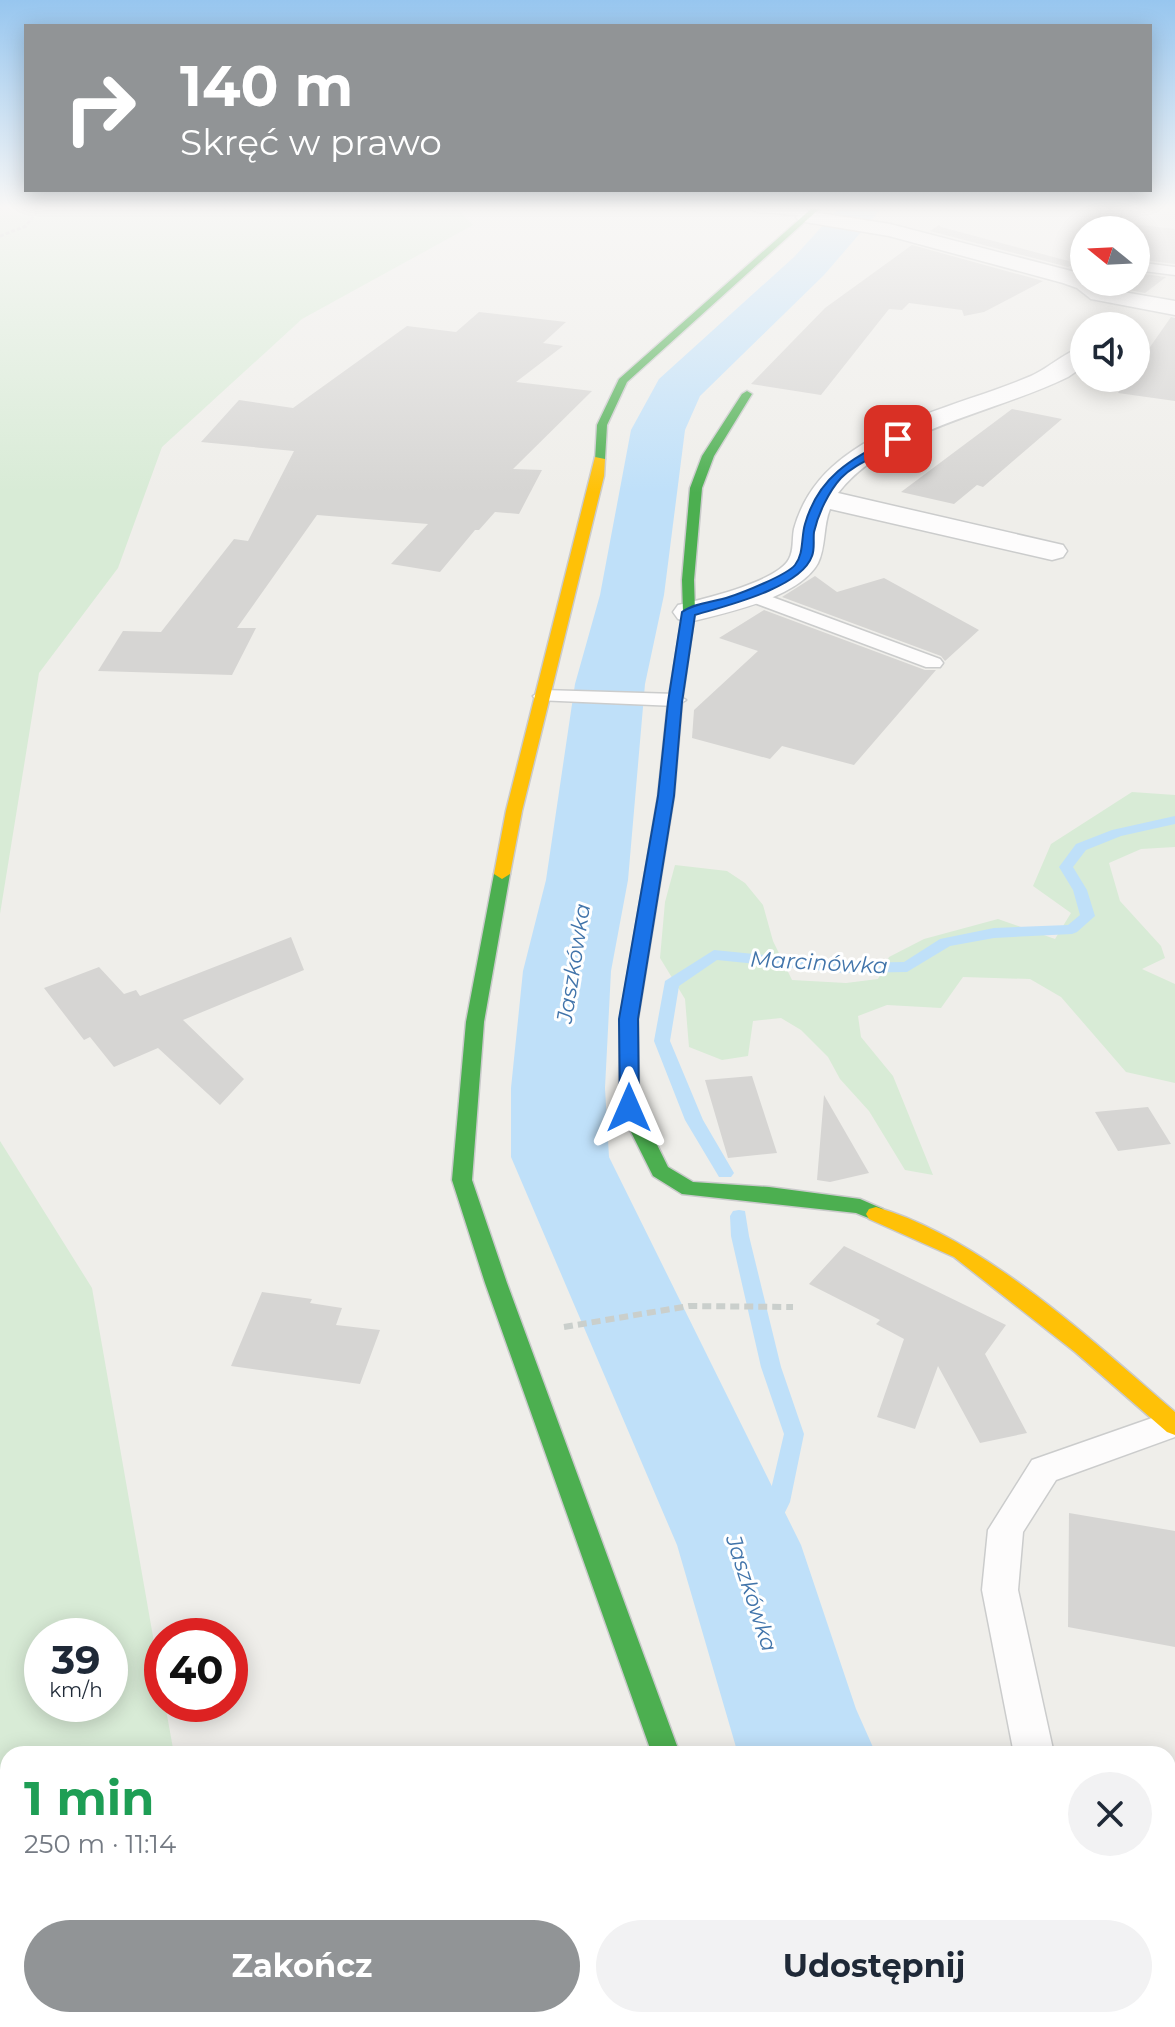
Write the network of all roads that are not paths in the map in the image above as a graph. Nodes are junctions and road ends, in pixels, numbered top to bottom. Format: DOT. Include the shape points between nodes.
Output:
graph roads {
  1 [pos="710,304"];
  2 [pos="1070,363"];
  3 [pos="747,394"];
  4 [pos="821,498"];
  5 [pos="1052,551"];
  6 [pos="748,594"];
  7 [pos="689,612"];
  8 [pos="933,663"];
  9 [pos="543,696"];
  10 [pos="676,700"];
  11 [pos="1174,1425"];
  12 [pos="663,1746"];
  13 [pos="1032,1746"];
  1 -- 9 [label="street" via="623,381 610,402 602,425 598,476"];
  2 -- 4 [label="street" via="1043,379 929,423 855,462"];
  3 -- 7 [label="street" via="708,456 696,488"];
  4 -- 5 [label="street"];
  4 -- 6 [label="street" via="799,570"];
  6 -- 7 [label="street"];
  6 -- 8 [label="lane"];
  7 -- 10 [label="street"];
  9 -- 10 [label="lane"];
  9 -- 12 [label="street" via="514,811 475,1022 462,1180"];
  10 -- 11 [label="street" via="666,796 629,1019 629,1108 660,1171 689,1189 860,1206 961,1252"];
  11 -- 13 [label="lane" via="1044,1470 1006,1530 1000,1590"];
}
